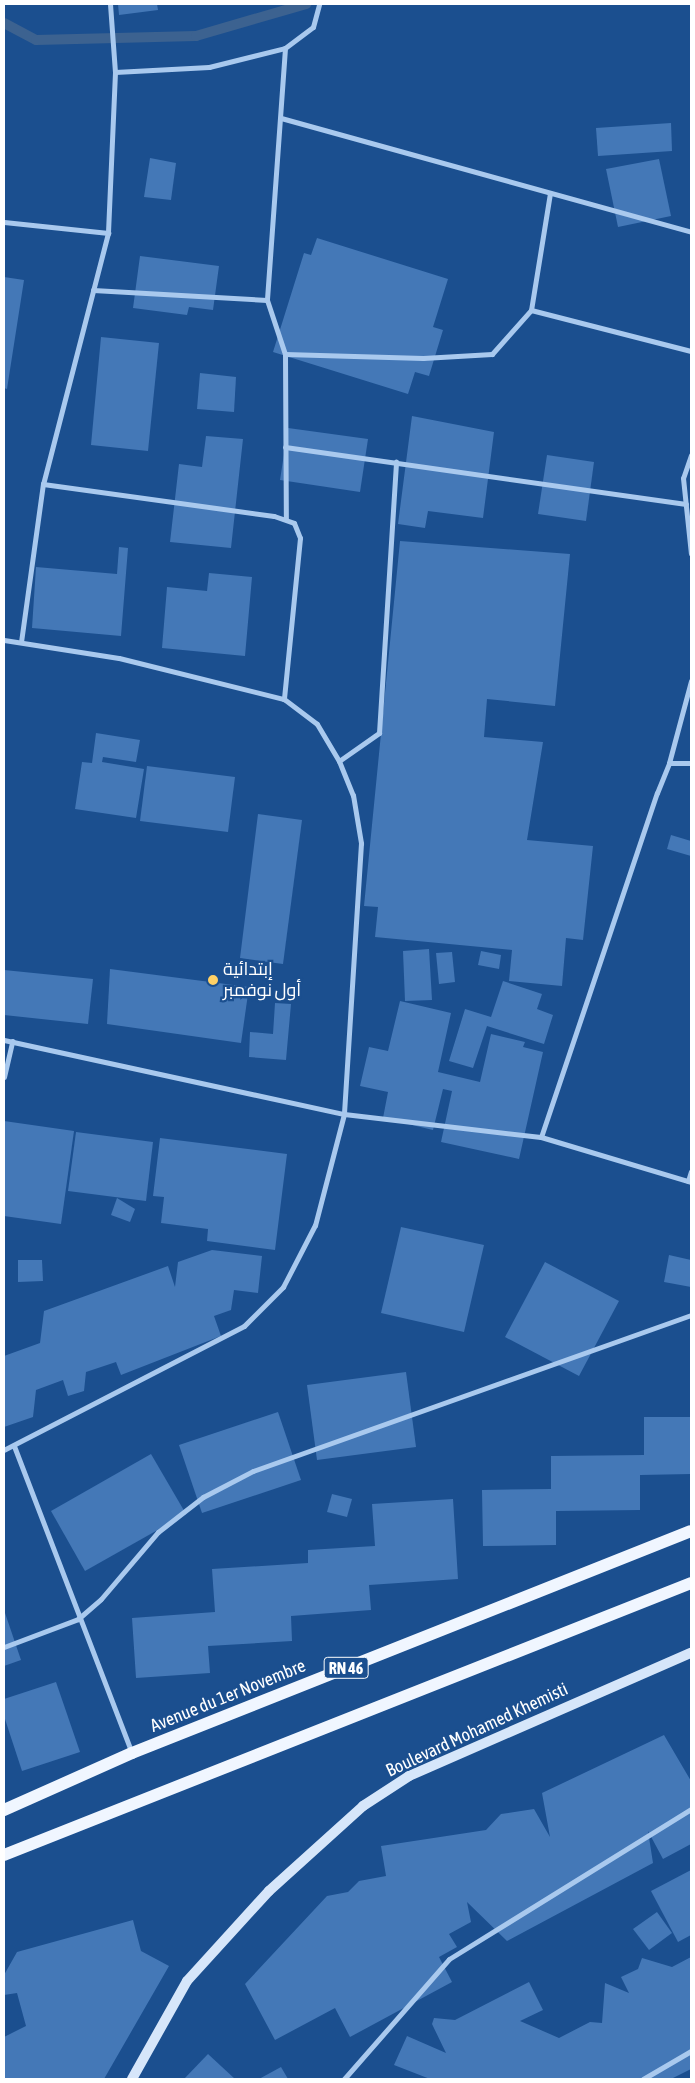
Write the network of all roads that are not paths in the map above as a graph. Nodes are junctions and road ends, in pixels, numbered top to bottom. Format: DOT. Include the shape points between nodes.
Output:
graph roads {
  1 [pos="110,4"];
  2 [pos="319,4"];
  3 [pos="285,48"];
  4 [pos="115,72"];
  5 [pos="281,118"];
  6 [pos="550,192"];
  7 [pos="4,222"];
  8 [pos="691,232"];
  9 [pos="108,233"];
  10 [pos="94,290"];
  11 [pos="267,300"];
  12 [pos="531,310"];
  13 [pos="691,351"];
  14 [pos="285,354"];
  15 [pos="285,447"];
  16 [pos="691,454"];
  17 [pos="396,462"];
  18 [pos="43,484"];
  19 [pos="686,504"];
  20 [pos="286,519"];
  21 [pos="691,554"];
  22 [pos="4,640"];
  23 [pos="21,642"];
  24 [pos="691,681"];
  25 [pos="284,698"];
  26 [pos="339,761"];
  27 [pos="669,763"];
  28 [pos="691,763"];
  29 [pos="4,1040"];
  30 [pos="12,1041"];
  31 [pos="4,1078"];
  32 [pos="344,1114"];
  33 [pos="541,1137"];
  34 [pos="691,1171"];
  35 [pos="689,1182"];
  36 [pos="691,1315"];
  37 [pos="14,1446"];
  38 [pos="4,1450"];
  39 [pos="691,1531"];
  40 [pos="691,1583"];
  41 [pos="78,1619"];
  42 [pos="4,1647"];
  43 [pos="690,1656"];
  44 [pos="132,1753"];
  45 [pos="691,1809"];
  46 [pos="4,1810"];
  47 [pos="4,1855"];
  48 [pos="691,2052"];
  49 [pos="132,2079"];
  50 [pos="344,2079"];
  51 [pos="642,2079"];
  1 -- 4 [label="street"];
  2 -- 3 [label="street" via="313,27"];
  3 -- 4 [label="street" via="209,67"];
  3 -- 5 [label="street"];
  4 -- 9 [label="street"];
  5 -- 6 [label="street"];
  5 -- 11 [label="street"];
  6 -- 8 [label="street"];
  6 -- 12 [label="street"];
  7 -- 9 [label="street"];
  9 -- 10 [label="street"];
  10 -- 11 [label="street"];
  10 -- 18 [label="street"];
  11 -- 14 [label="street"];
  12 -- 13 [label="street"];
  12 -- 14 [label="street" via="492,354 423,358"];
  14 -- 15 [label="street"];
  15 -- 17 [label="street"];
  15 -- 20 [label="street"];
  16 -- 19 [label="street" via="684,467"];
  17 -- 19 [label="street"];
  17 -- 26 [label="street" via="379,733"];
  18 -- 20 [label="street"];
  18 -- 23 [label="street"];
  19 -- 21 [label="street"];
  20 -- 25 [label="street" via="294,523 300,538"];
  22 -- 23 [label="street"];
  23 -- 25 [label="street" via="119,658"];
  24 -- 27 [label="street"];
  25 -- 26 [label="street" via="317,724"];
  26 -- 32 [label="street" via="353,795 360,843"];
  27 -- 28 [label="street"];
  27 -- 33 [label="street" via="622,888"];
  29 -- 30 [label="street"];
  30 -- 31 [label="street"];
  30 -- 32 [label="street"];
  32 -- 33 [label="street"];
  32 -- 37 [label="street" via="315,1225 283,1286 244,1326"];
  33 -- 35 [label="street"];
  34 -- 35 [label="street"];
  36 -- 41 [label="street" via="253,1471 203,1497 158,1532 102,1599"];
  37 -- 38 [label="street"];
  37 -- 41 [label="street"];
  39 -- 44 [label="main road, Avenue du 1er Novembre / RN 46"];
  40 -- 47 [label="main road"];
  41 -- 42 [label="street"];
  41 -- 44 [label="street"];
  43 -- 49 [label="main road, Boulevard Mohamed Khemisti" via="409,1776 363,1806 269,1891 187,1981"];
  44 -- 46 [label="main road, Avenue du 1er Novembre / RN 46"];
  45 -- 50 [label="street" via="448,1959"];
  48 -- 51 [label="street"];
}
